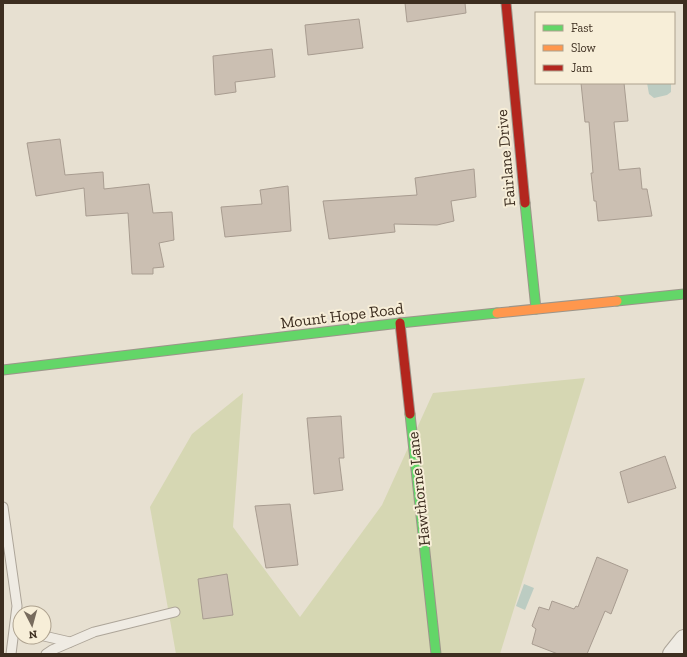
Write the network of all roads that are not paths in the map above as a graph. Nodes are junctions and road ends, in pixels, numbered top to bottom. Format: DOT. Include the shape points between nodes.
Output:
graph roads {
  1 [pos="506,3"];
  2 [pos="684,294"];
  3 [pos="536,309"];
  4 [pos="400,323"];
  5 [pos="3,370"];
  6 [pos="3,507"];
  7 [pos="19,605"];
  8 [pos="176,612"];
  9 [pos="52,638"];
  10 [pos="684,639"];
  11 [pos="70,642"];
  12 [pos="46,654"];
  13 [pos="436,654"];
  14 [pos="672,654"];
  1 -- 3 [label="street, Fairlane Drive"];
  2 -- 3 [label="street, Mount Hope Road"];
  3 -- 4 [label="street, Mount Hope Road"];
  4 -- 5 [label="street, Mount Hope Road"];
  4 -- 13 [label="street, Hawthorne Lane"];
  6 -- 7 [label="lane"];
  8 -- 11 [label="lane" via="94,632"];
  9 -- 11 [label="lane"];
  10 -- 14 [label="street"];
  11 -- 12 [label="lane"];
}
